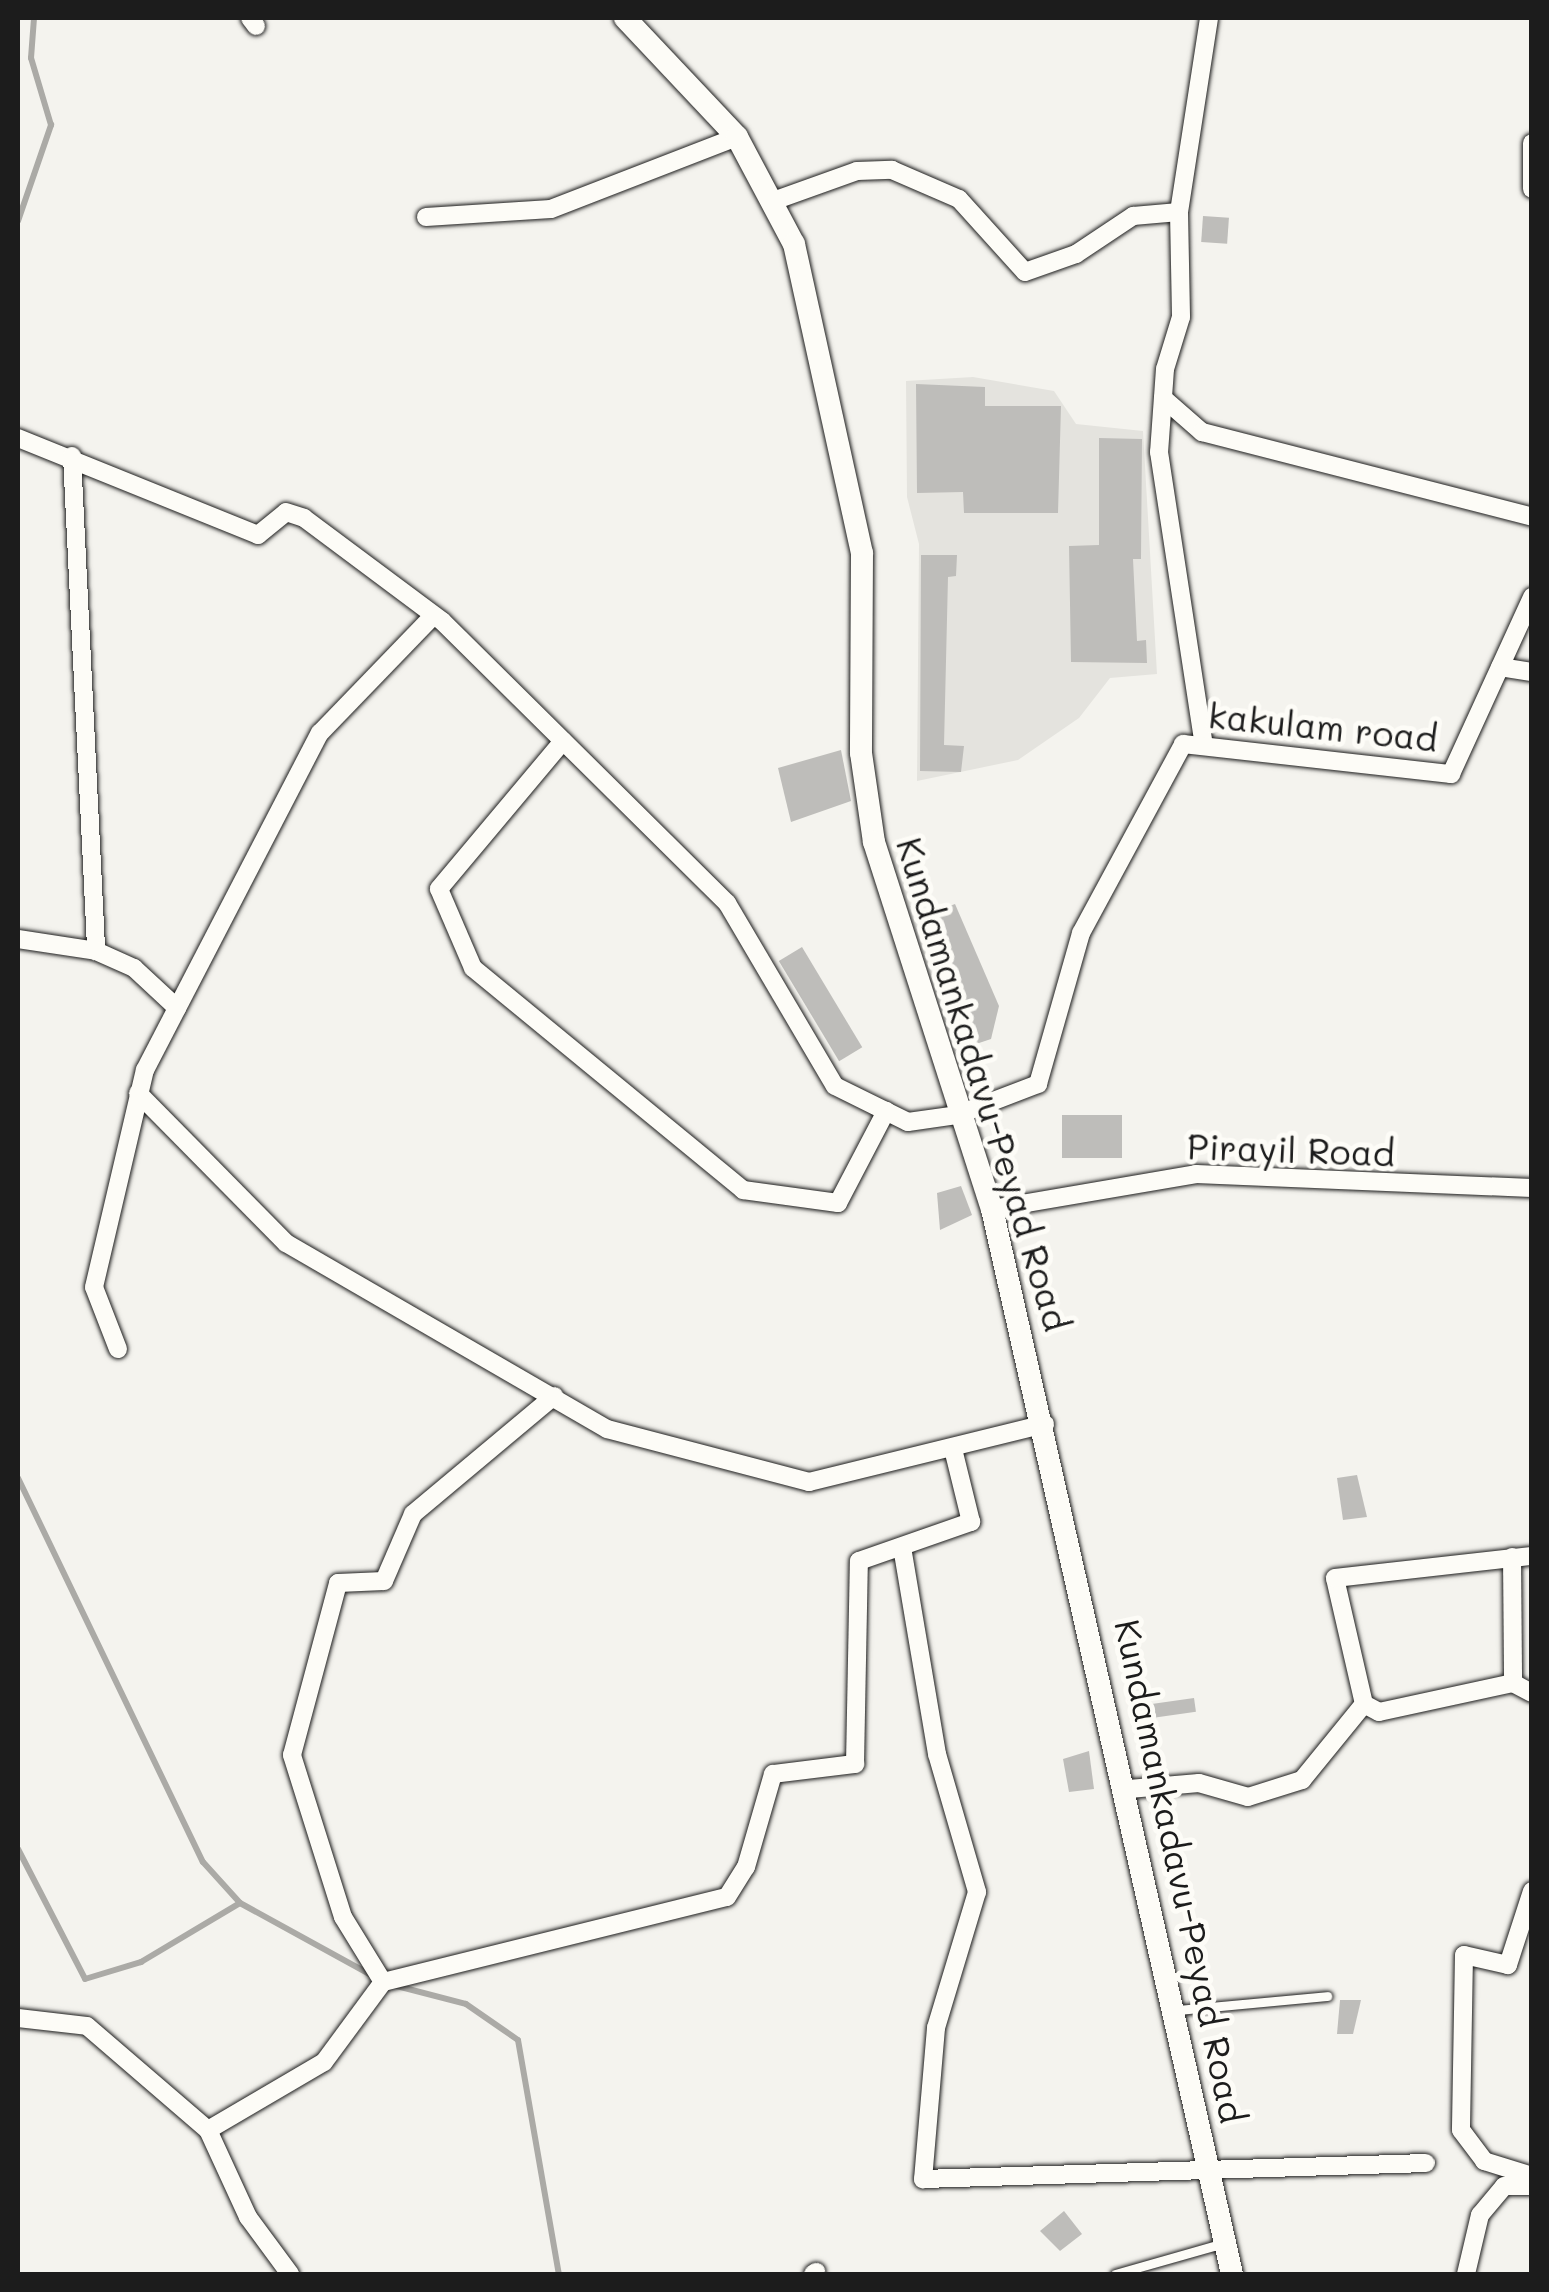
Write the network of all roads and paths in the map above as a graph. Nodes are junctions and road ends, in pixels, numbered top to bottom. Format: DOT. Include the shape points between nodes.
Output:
graph roads {
  1 [pos="625,18"];
  2 [pos="1209,18"];
  3 [pos="737,137"];
  4 [pos="1532,142"];
  5 [pos="1532,190"];
  6 [pos="776,200"];
  7 [pos="1178,212"];
  8 [pos="426,216"];
  9 [pos="1163,398"];
  10 [pos="18,438"];
  11 [pos="72,456"];
  12 [pos="1532,517"];
  13 [pos="1532,597"];
  14 [pos="434,616"];
  15 [pos="1500,667"];
  16 [pos="1532,672"];
  17 [pos="563,741"];
  18 [pos="1204,746"];
  19 [pos="18,938"];
  20 [pos="96,951"];
  21 [pos="177,1008"];
  22 [pos="138,1093"];
  23 [pos="886,1111"];
  24 [pos="957,1115"];
  25 [pos="1532,1188"];
  26 [pos="992,1210"];
  27 [pos="118,1349"];
  28 [pos="554,1396"];
  29 [pos="1045,1424"];
  30 [pos="954,1453"];
  31 [pos="902,1547"];
  32 [pos="1532,1556"];
  33 [pos="1512,1557"];
  34 [pos="1513,1684"];
  35 [pos="1532,1693"];
  36 [pos="1364,1704"];
  37 [pos="1129,1789"];
  38 [pos="1532,1892"];
  39 [pos="384,1982"];
  40 [pos="1327,1996"];
  41 [pos="1177,2010"];
  42 [pos="18,2018"];
  43 [pos="208,2130"];
  44 [pos="1426,2164"];
  45 [pos="1212,2174"];
  46 [pos="1532,2176"];
  47 [pos="1532,2186"];
  48 [pos="1226,2242"];
  49 [pos="290,2274"];
  50 [pos="1114,2274"];
  51 [pos="1232,2274"];
  52 [pos="1466,2274"];
  1 -- 3 [label="main road, Kundamankadavu-Peyad Road"];
  2 -- 7 [label="street"];
  3 -- 6 [label="main road, Kundamankadavu-Peyad Road"];
  3 -- 8 [label="street" via="551,209"];
  4 -- 5 [label="street"];
  6 -- 7 [label="street" via="857,171 892,170 959,200 1025,272 1076,254 1133,216"];
  6 -- 24 [label="main road, Kundamankadavu-Peyad Road" via="856,507 861,753 874,842"];
  7 -- 9 [label="street" via="1181,317"];
  9 -- 12 [label="street" via="1202,432"];
  9 -- 18 [label="street" via="1160,452"];
  10 -- 11 [label="street"];
  11 -- 14 [label="street" via="258,535 286,512 304,518"];
  11 -- 20 [label="street"];
  13 -- 15 [label="street, kakulam road"];
  14 -- 17 [label="street"];
  14 -- 21 [label="street" via="320,733"];
  15 -- 16 [label="street"];
  15 -- 18 [label="street, kakulam road" via="1451,774"];
  17 -- 23 [label="street" via="727,903 835,1086"];
  17 -- 23 [label="street" via="439,889 473,968 743,1190 838,1203"];
  18 -- 24 [label="street, kakulam road" via="1184,744 1081,933 1038,1084"];
  19 -- 20 [label="street"];
  20 -- 21 [label="street" via="134,968"];
  21 -- 22 [label="street"];
  22 -- 27 [label="street" via="94,1288"];
  22 -- 28 [label="street" via="286,1244"];
  23 -- 24 [label="street" via="908,1122"];
  24 -- 26 [label="main road, Kundamankadavu-Peyad Road"];
  25 -- 26 [label="street, Pirayil Road" via="1196,1174"];
  26 -- 29 [label="main road, Kundamankadavu-Peyad Road"];
  28 -- 30 [label="street" via="607,1429 809,1482"];
  28 -- 39 [label="street" via="412,1514 384,1580 338,1582 292,1755 344,1917"];
  29 -- 30 [label="street"];
  29 -- 37 [label="main road, Kundamankadavu-Peyad Road"];
  30 -- 31 [label="street" via="972,1522"];
  31 -- 39 [label="street" via="859,1561 855,1764 773,1774 746,1866 727,1897"];
  31 -- 45 [label="street" via="937,1754 977,1892 936,2028 922,2179"];
  32 -- 33 [label="street"];
  33 -- 34 [label="street"];
  33 -- 36 [label="street" via="1334,1578"];
  34 -- 35 [label="street"];
  34 -- 36 [label="street" via="1379,1712"];
  36 -- 37 [label="street" via="1302,1780 1248,1797 1199,1783"];
  37 -- 41 [label="main road, Kundamankadavu-Peyad Road"];
  38 -- 46 [label="street" via="1508,1965 1464,1954 1462,2130 1484,2161"];
  39 -- 43 [label="street" via="324,2062"];
  40 -- 41 [label="lane"];
  41 -- 45 [label="main road, Kundamankadavu-Peyad Road"];
  42 -- 43 [label="street" via="86,2026"];
  43 -- 49 [label="street" via="248,2217"];
  44 -- 45 [label="street"];
  45 -- 48 [label="main road, Kundamankadavu-Peyad Road"];
  47 -- 52 [label="street" via="1504,2186 1480,2215"];
  48 -- 50 [label="lane"];
  48 -- 51 [label="main road, Kundamankadavu-Peyad Road"];
}
